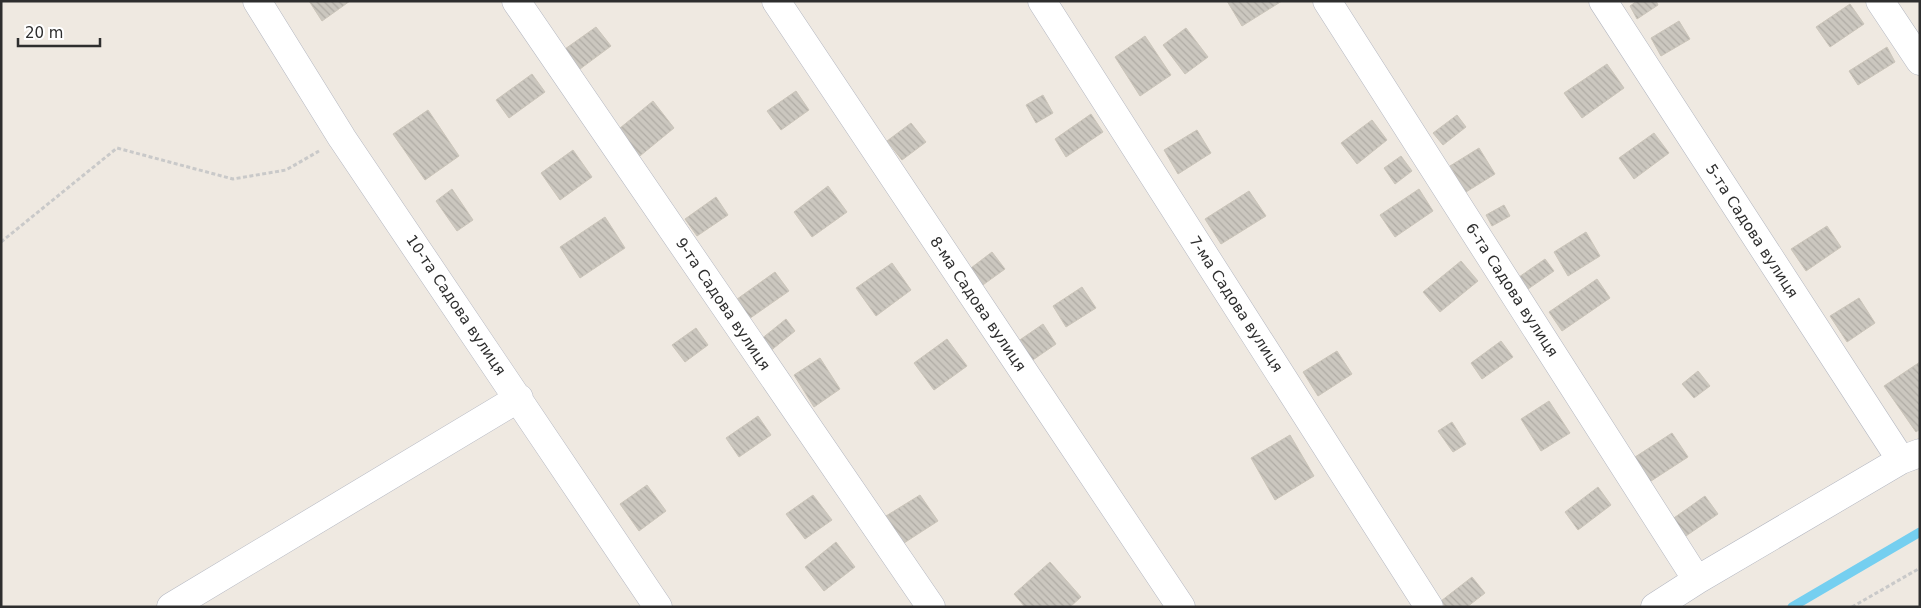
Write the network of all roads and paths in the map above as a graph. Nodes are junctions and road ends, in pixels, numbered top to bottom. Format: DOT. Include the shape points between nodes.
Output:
graph roads {
  1 [pos="257,1"];
  2 [pos="516,1"];
  3 [pos="776,1"];
  4 [pos="1042,1"];
  5 [pos="1328,1"];
  6 [pos="1603,1"];
  7 [pos="1880,1"];
  8 [pos="1920,61"];
  9 [pos="342,138"];
  10 [pos="1,242"];
  11 [pos="519,398"];
  12 [pos="1911,457"];
  13 [pos="1920,568"];
  14 [pos="1697,580"];
  15 [pos="171,607"];
  16 [pos="658,607"];
  17 [pos="931,607"];
  18 [pos="1181,607"];
  19 [pos="1429,607"];
  20 [pos="1655,607"];
  21 [pos="1852,607"];
  1 -- 9 [label="street, 10-та Садова вулиця"];
  2 -- 17 [label="street, 9-та Садова вулиця"];
  3 -- 18 [label="street, 8-ма Садова вулиця"];
  4 -- 19 [label="street, 7-ма Садова вулиця"];
  5 -- 14 [label="street, 6-та Садова вулиця"];
  6 -- 12 [label="street, 5-та Садова вулиця"];
  7 -- 8 [label="street"];
  9 -- 10 [label="path" via="286,170 233,179 117,148"];
  9 -- 11 [label="street, 10-та Садова вулиця"];
  11 -- 15 [label="street"];
  11 -- 16 [label="street, 10-та Садова вулиця"];
  12 -- 14 [label="street"];
  13 -- 21 [label="path"];
  14 -- 20 [label="street"];
}
